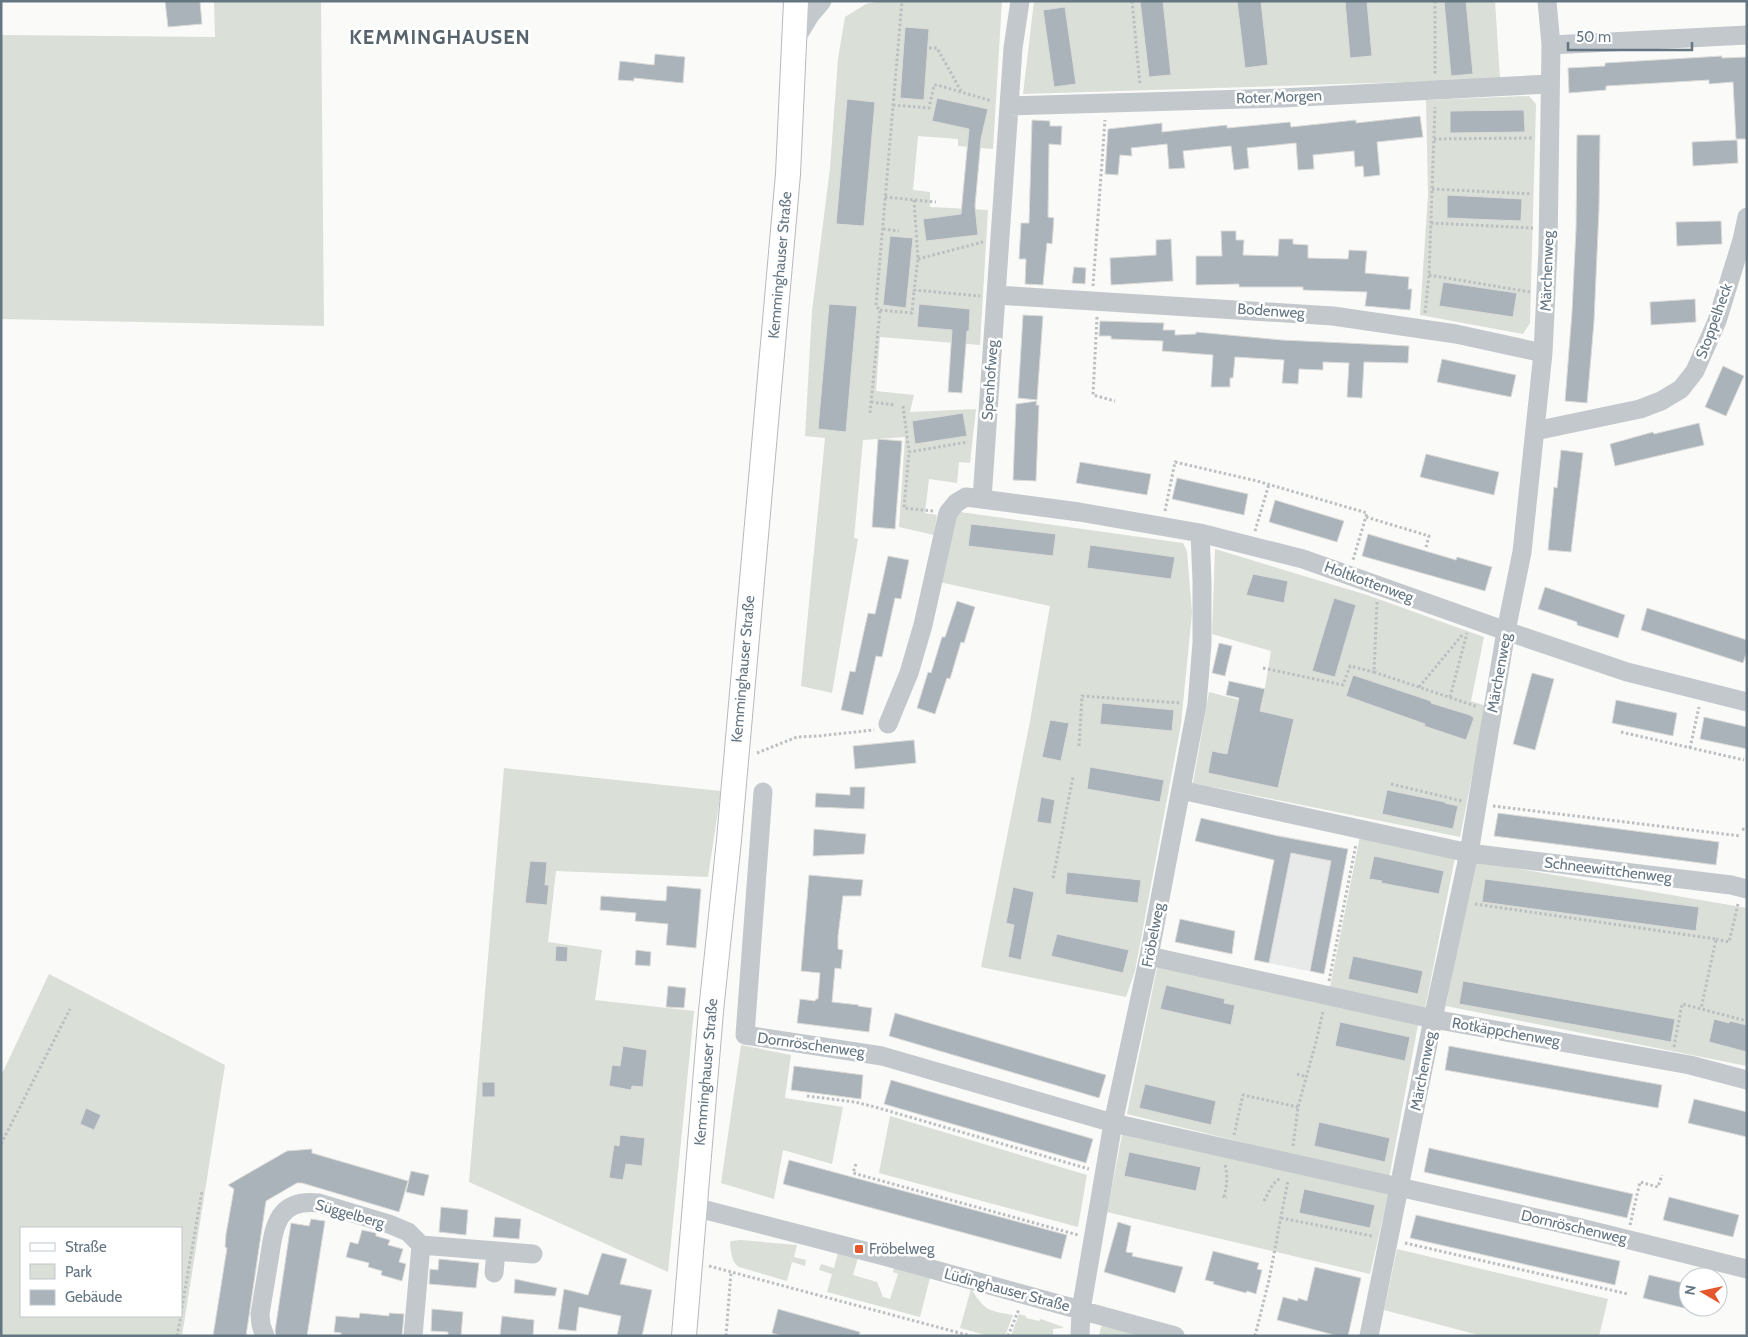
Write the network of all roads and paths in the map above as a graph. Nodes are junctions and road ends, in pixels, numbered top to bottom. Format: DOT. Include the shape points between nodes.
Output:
graph roads {
  1 [pos="796,1"];
  2 [pos="822,1"];
  3 [pos="902,1"];
  4 [pos="1020,1"];
  5 [pos="1132,1"];
  6 [pos="1435,1"];
  7 [pos="1547,1"];
  8 [pos="1747,35"];
  9 [pos="795,40"];
  10 [pos="1551,45"];
  11 [pos="929,48"];
  12 [pos="1549,84"];
  13 [pos="1436,90"];
  14 [pos="961,92"];
  15 [pos="1141,102"];
  16 [pos="1107,103"];
  17 [pos="893,105"];
  18 [pos="1009,106"];
  19 [pos="1549,138"];
  20 [pos="1434,139"];
  21 [pos="1432,189"];
  22 [pos="1549,194"];
  23 [pos="885,197"];
  24 [pos="914,200"];
  25 [pos="936,202"];
  26 [pos="1747,217"];
  27 [pos="1431,223"];
  28 [pos="883,229"];
  29 [pos="1548,229"];
  30 [pos="899,231"];
  31 [pos="1001,237"];
  32 [pos="918,259"];
  33 [pos="1429,276"];
  34 [pos="914,290"];
  35 [pos="1546,294"];
  36 [pos="996,296"];
  37 [pos="1095,301"];
  38 [pos="880,310"];
  39 [pos="1423,329"];
  40 [pos="1543,353"];
  41 [pos="1115,401"];
  42 [pos="871,402"];
  43 [pos="895,405"];
  44 [pos="903,406"];
  45 [pos="870,413"];
  46 [pos="1535,431"];
  47 [pos="986,442"];
  48 [pos="909,452"];
  49 [pos="1269,484"];
  50 [pos="982,499"];
  51 [pos="948,513"];
  52 [pos="1366,517"];
  53 [pos="1162,526"];
  54 [pos="1256,529"];
  55 [pos="1200,533"];
  56 [pos="1426,547"];
  57 [pos="1349,575"];
  58 [pos="1378,585"];
  59 [pos="1506,631"];
  60 [pos="1263,668"];
  61 [pos="1374,672"];
  62 [pos="1419,687"];
  63 [pos="1450,698"];
  64 [pos="1700,701"];
  65 [pos="1747,702"];
  66 [pos="1197,705"];
  67 [pos="1492,712"];
  68 [pos="888,724"];
  69 [pos="1621,732"];
  70 [pos="1079,746"];
  71 [pos="1690,748"];
  72 [pos="758,753"];
  73 [pos="1744,760"];
  74 [pos="1074,777"];
  75 [pos="1391,784"];
  76 [pos="1180,790"];
  77 [pos="763,792"];
  78 [pos="1477,804"];
  79 [pos="1359,829"];
  80 [pos="1741,836"];
  81 [pos="1469,853"];
  82 [pos="1053,878"];
  83 [pos="1744,888"];
  84 [pos="1459,902"];
  85 [pos="1716,939"];
  86 [pos="1149,956"];
  87 [pos="1326,995"];
  88 [pos="70,1009"];
  89 [pos="1701,1009"];
  90 [pos="1433,1019"];
  91 [pos="1747,1021"];
  92 [pos="1671,1062"];
  93 [pos="1297,1074"];
  94 [pos="1307,1077"];
  95 [pos="1747,1080"];
  96 [pos="807,1096"];
  97 [pos="1298,1106"];
  98 [pos="1113,1123"];
  99 [pos="1,1144"];
  100 [pos="1226,1149"];
  101 [pos="1291,1163"];
  102 [pos="856,1164"];
  103 [pos="1104,1173"];
  104 [pos="1662,1175"];
  105 [pos="1400,1187"];
  106 [pos="202,1191"];
  107 [pos="1227,1198"];
  108 [pos="1264,1202"];
  109 [pos="694,1208"];
  110 [pos="1281,1218"];
  111 [pos="1093,1239"];
  112 [pos="1389,1239"];
  113 [pos="1627,1239"];
  114 [pos="421,1245"];
  115 [pos="496,1251"];
  116 [pos="533,1254"];
  117 [pos="703,1265"];
  118 [pos="1747,1269"];
  119 [pos="732,1271"];
  120 [pos="494,1273"];
  121 [pos="1025,1294"];
  122 [pos="1628,1294"];
  123 [pos="182,1308"];
  124 [pos="1081,1310"];
  125 [pos="180,1317"];
  126 [pos="177,1336"];
  127 [pos="265,1336"];
  128 [pos="413,1336"];
  129 [pos="684,1336"];
  130 [pos="726,1336"];
  131 [pos="970,1336"];
  132 [pos="1008,1336"];
  133 [pos="1080,1336"];
  134 [pos="1175,1336"];
  135 [pos="1255,1336"];
  136 [pos="1370,1336"];
  1 -- 9 [label="main road, Kemminghauser Straße"];
  2 -- 9 [label="street"];
  3 -- 17 [label="path"];
  4 -- 18 [label="street, Spenhofweg"];
  5 -- 15 [label="path"];
  6 -- 13 [label="path"];
  7 -- 10 [label="street, Märchenweg"];
  8 -- 10 [label="street"];
  9 -- 109 [label="main road, Kemminghauser Straße" via="788,174"];
  10 -- 12 [label="street, Märchenweg"];
  11 -- 14 [label="path" via="938,48"];
  12 -- 13 [label="street, Roter Morgen"];
  12 -- 19 [label="street, Märchenweg"];
  13 -- 15 [label="street, Roter Morgen"];
  13 -- 20 [label="path"];
  14 -- 17 [label="path" via="934,85 929,108"];
  14 -- 18 [label="path"];
  15 -- 16 [label="street, Roter Morgen"];
  16 -- 18 [label="street, Roter Morgen"];
  16 -- 37 [label="path"];
  17 -- 23 [label="path"];
  18 -- 31 [label="street, Spenhofweg"];
  19 -- 20 [label="path"];
  19 -- 22 [label="street, Märchenweg"];
  20 -- 21 [label="path"];
  21 -- 22 [label="path"];
  21 -- 27 [label="path"];
  22 -- 29 [label="street, Märchenweg"];
  23 -- 24 [label="path"];
  23 -- 28 [label="path"];
  24 -- 25 [label="path"];
  24 -- 32 [label="path"];
  26 -- 46 [label="street, Stoppelheck" via="1717,321 1695,371 1681,389 1640,409"];
  27 -- 29 [label="path"];
  27 -- 33 [label="path"];
  28 -- 30 [label="path"];
  28 -- 38 [label="path" via="876,306"];
  29 -- 35 [label="street, Märchenweg"];
  31 -- 32 [label="path"];
  31 -- 36 [label="street, Spenhofweg"];
  32 -- 34 [label="path"];
  33 -- 35 [label="path"];
  33 -- 39 [label="path"];
  34 -- 36 [label="path"];
  34 -- 38 [label="path" via="912,313"];
  35 -- 40 [label="street, Märchenweg"];
  36 -- 37 [label="street, Bodenweg"];
  36 -- 47 [label="street, Spenhofweg"];
  37 -- 39 [label="street, Bodenweg" via="1291,312"];
  37 -- 41 [label="path" via="1093,394"];
  38 -- 42 [label="path"];
  39 -- 40 [label="street, Bodenweg"];
  40 -- 46 [label="street, Märchenweg"];
  42 -- 43 [label="path"];
  42 -- 45 [label="path"];
  44 -- 48 [label="path"];
  46 -- 59 [label="street, Märchenweg" via="1522,552"];
  47 -- 48 [label="path" via="963,442"];
  47 -- 50 [label="street, Spenhofweg"];
  48 -- 51 [label="path" via="904,508"];
  49 -- 52 [label="path" via="1367,513"];
  49 -- 53 [label="path" via="1175,462"];
  49 -- 54 [label="path"];
  50 -- 51 [label="street" via="966,497"];
  50 -- 53 [label="street, Holtkottenweg"];
  51 -- 68 [label="street" via="923,625 909,673"];
  52 -- 56 [label="path" via="1429,536"];
  52 -- 57 [label="path"];
  53 -- 55 [label="street, Holtkottenweg"];
  55 -- 57 [label="street, Holtkottenweg" via="1303,559"];
  55 -- 66 [label="street, Fröbelweg" via="1202,643"];
  57 -- 58 [label="street, Holtkottenweg"];
  58 -- 59 [label="street, Holtkottenweg"];
  58 -- 61 [label="path"];
  59 -- 65 [label="street, Holtkottenweg" via="1626,672"];
  59 -- 67 [label="street, Märchenweg"];
  60 -- 61 [label="path" via="1343,685 1350,666"];
  61 -- 62 [label="path"];
  62 -- 63 [label="path"];
  62 -- 63 [label="path" via="1468,628"];
  63 -- 67 [label="path"];
  64 -- 71 [label="path"];
  66 -- 70 [label="path" via="1082,696"];
  66 -- 76 [label="street, Fröbelweg"];
  67 -- 78 [label="street, Märchenweg"];
  68 -- 72 [label="path" via="872,730 797,737"];
  69 -- 71 [label="path"];
  71 -- 73 [label="path"];
  74 -- 82 [label="path"];
  75 -- 78 [label="path"];
  76 -- 79 [label="street, Schneewittchenweg"];
  76 -- 86 [label="street, Fröbelweg"];
  77 -- 98 [label="street, Dornröschenweg" via="745,1035 882,1056"];
  78 -- 80 [label="path"];
  78 -- 81 [label="street, Märchenweg"];
  79 -- 81 [label="street, Schneewittchenweg"];
  79 -- 87 [label="path"];
  81 -- 83 [label="street, Schneewittchenweg"];
  81 -- 84 [label="street, Märchenweg"];
  83 -- 85 [label="path" via="1728,942"];
  84 -- 85 [label="path"];
  84 -- 90 [label="street, Märchenweg"];
  85 -- 89 [label="path"];
  86 -- 87 [label="street, Rotkäppchenweg"];
  86 -- 98 [label="street, Fröbelweg"];
  87 -- 90 [label="street, Rotkäppchenweg"];
  87 -- 94 [label="path"];
  88 -- 99 [label="path"];
  89 -- 91 [label="path"];
  89 -- 92 [label="path" via="1682,1004"];
  90 -- 92 [label="street, Rotkäppchenweg"];
  90 -- 105 [label="street, Märchenweg"];
  92 -- 95 [label="street, Rotkäppchenweg"];
  93 -- 94 [label="path"];
  94 -- 97 [label="path"];
  96 -- 103 [label="path" via="855,1102"];
  97 -- 100 [label="path" via="1243,1094"];
  97 -- 101 [label="path"];
  98 -- 100 [label="street, Dornröschenweg"];
  98 -- 103 [label="street, Fröbelweg"];
  100 -- 101 [label="street, Dornröschenweg"];
  100 -- 107 [label="path" via="1222,1158 1227,1173 1224,1197"];
  101 -- 105 [label="street, Dornröschenweg"];
  102 -- 111 [label="path" via="853,1173"];
  103 -- 111 [label="street, Fröbelweg"];
  104 -- 113 [label="path" via="1658,1187 1640,1182"];
  105 -- 112 [label="street, Märchenweg"];
  105 -- 113 [label="street, Dornröschenweg"];
  106 -- 123 [label="path"];
  108 -- 110 [label="path" via="1272,1184 1288,1176"];
  109 -- 121 [label="street, Lüdinghauser Straße"];
  109 -- 129 [label="main road, Kemminghauser Straße"];
  110 -- 112 [label="path"];
  110 -- 135 [label="path"];
  111 -- 124 [label="street, Fröbelweg"];
  112 -- 122 [label="path"];
  112 -- 136 [label="street, Märchenweg"];
  113 -- 118 [label="street, Dornröschenweg"];
  114 -- 115 [label="street"];
  114 -- 127 [label="street, Süggelberg" via="408,1232 389,1224 319,1204 307,1202 285,1210 274,1229 260,1314"];
  114 -- 128 [label="street"];
  115 -- 116 [label="street"];
  115 -- 120 [label="street"];
  117 -- 119 [label="path"];
  119 -- 130 [label="path"];
  119 -- 131 [label="path"];
  121 -- 124 [label="street, Lüdinghauser Straße"];
  121 -- 132 [label="path"];
  124 -- 133 [label="street, Fröbelweg"];
  124 -- 134 [label="street, Lüdinghauser Straße"];
  125 -- 126 [label="path"];
}
